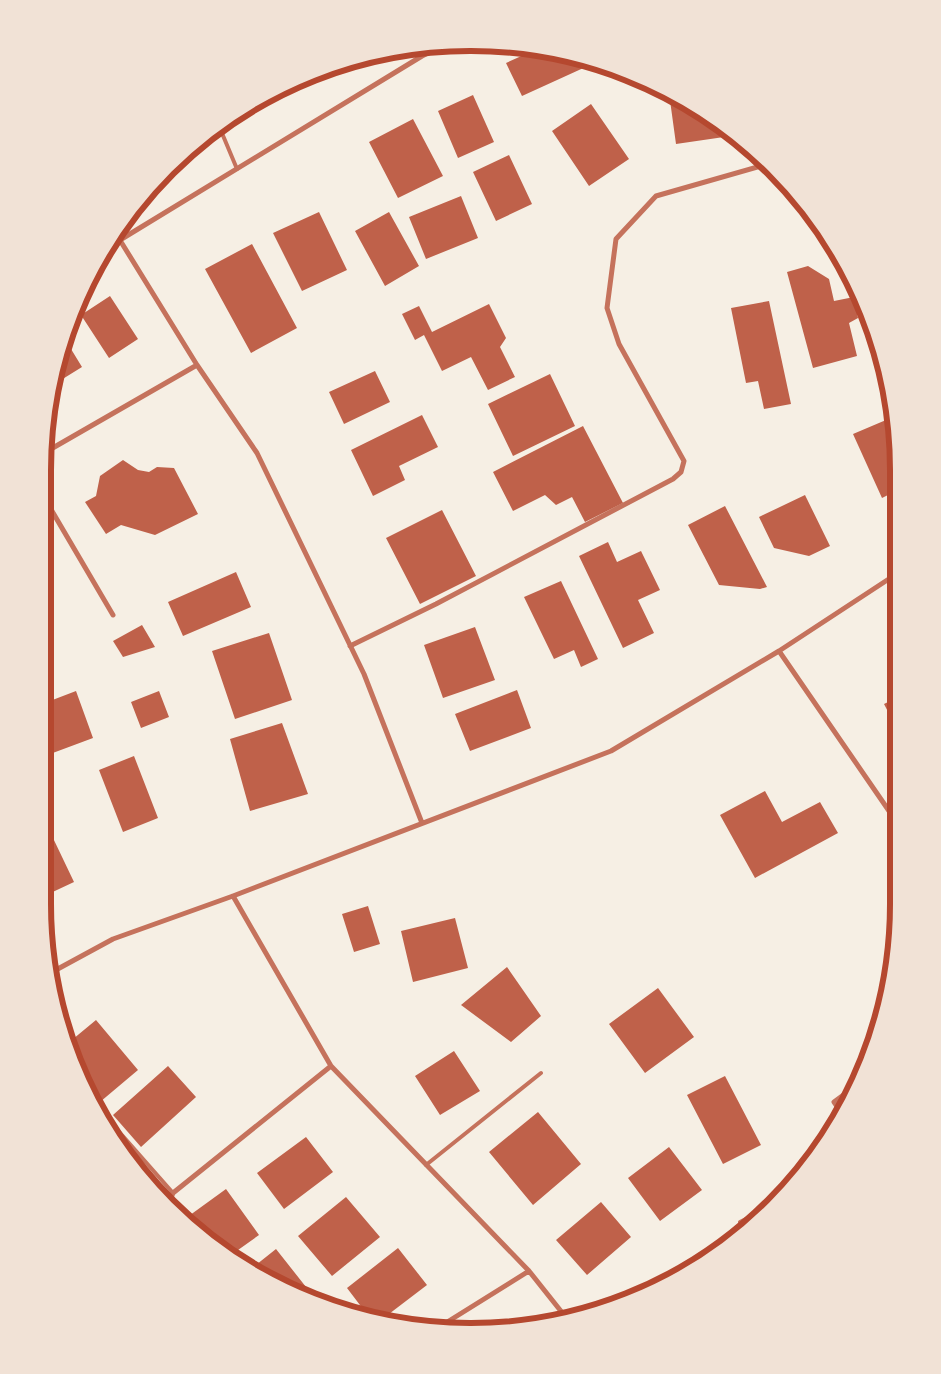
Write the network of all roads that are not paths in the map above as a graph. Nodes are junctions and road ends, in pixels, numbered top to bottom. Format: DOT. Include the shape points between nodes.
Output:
graph roads {
  1 [pos="426,54"];
  2 [pos="422,56"];
  3 [pos="222,133"];
  4 [pos="759,167"];
  5 [pos="237,169"];
  6 [pos="124,235"];
  7 [pos="120,240"];
  8 [pos="197,365"];
  9 [pos="52,449"];
  10 [pos="51,509"];
  11 [pos="890,579"];
  12 [pos="113,615"];
  13 [pos="350,646"];
  14 [pos="779,651"];
  15 [pos="890,812"];
  16 [pos="422,823"];
  17 [pos="233,896"];
  18 [pos="57,970"];
  19 [pos="331,1066"];
  20 [pos="541,1073"];
  21 [pos="844,1095"];
  22 [pos="837,1107"];
  23 [pos="120,1133"];
  24 [pos="426,1165"];
  25 [pos="173,1193"];
  26 [pos="171,1197"];
  27 [pos="748,1218"];
  28 [pos="740,1222"];
  29 [pos="529,1272"];
  30 [pos="562,1312"];
  31 [pos="447,1322"];
  1 -- 2 [label="street"];
  2 -- 5 [label="street"];
  3 -- 5 [label="lane"];
  4 -- 13 [label="street" via="656,196 616,239 607,308 619,344 684,461 681,472 436,604"];
  5 -- 6 [label="street"];
  7 -- 8 [label="street"];
  8 -- 9 [label="street"];
  8 -- 13 [label="street" via="258,454"];
  10 -- 12 [label="street"];
  11 -- 14 [label="street"];
  13 -- 16 [label="street"];
  14 -- 15 [label="street"];
  14 -- 16 [label="street" via="611,751"];
  16 -- 17 [label="street"];
  17 -- 18 [label="street" via="114,939"];
  17 -- 19 [label="street"];
  19 -- 24 [label="street"];
  19 -- 25 [label="street"];
  20 -- 24 [label="lane"];
  21 -- 22 [label="street" via="834,1102"];
  23 -- 25 [label="lane"];
  24 -- 29 [label="street"];
  25 -- 26 [label="street"];
  27 -- 28 [label="lane"];
  29 -- 30 [label="street"];
  29 -- 31 [label="street"];
}
